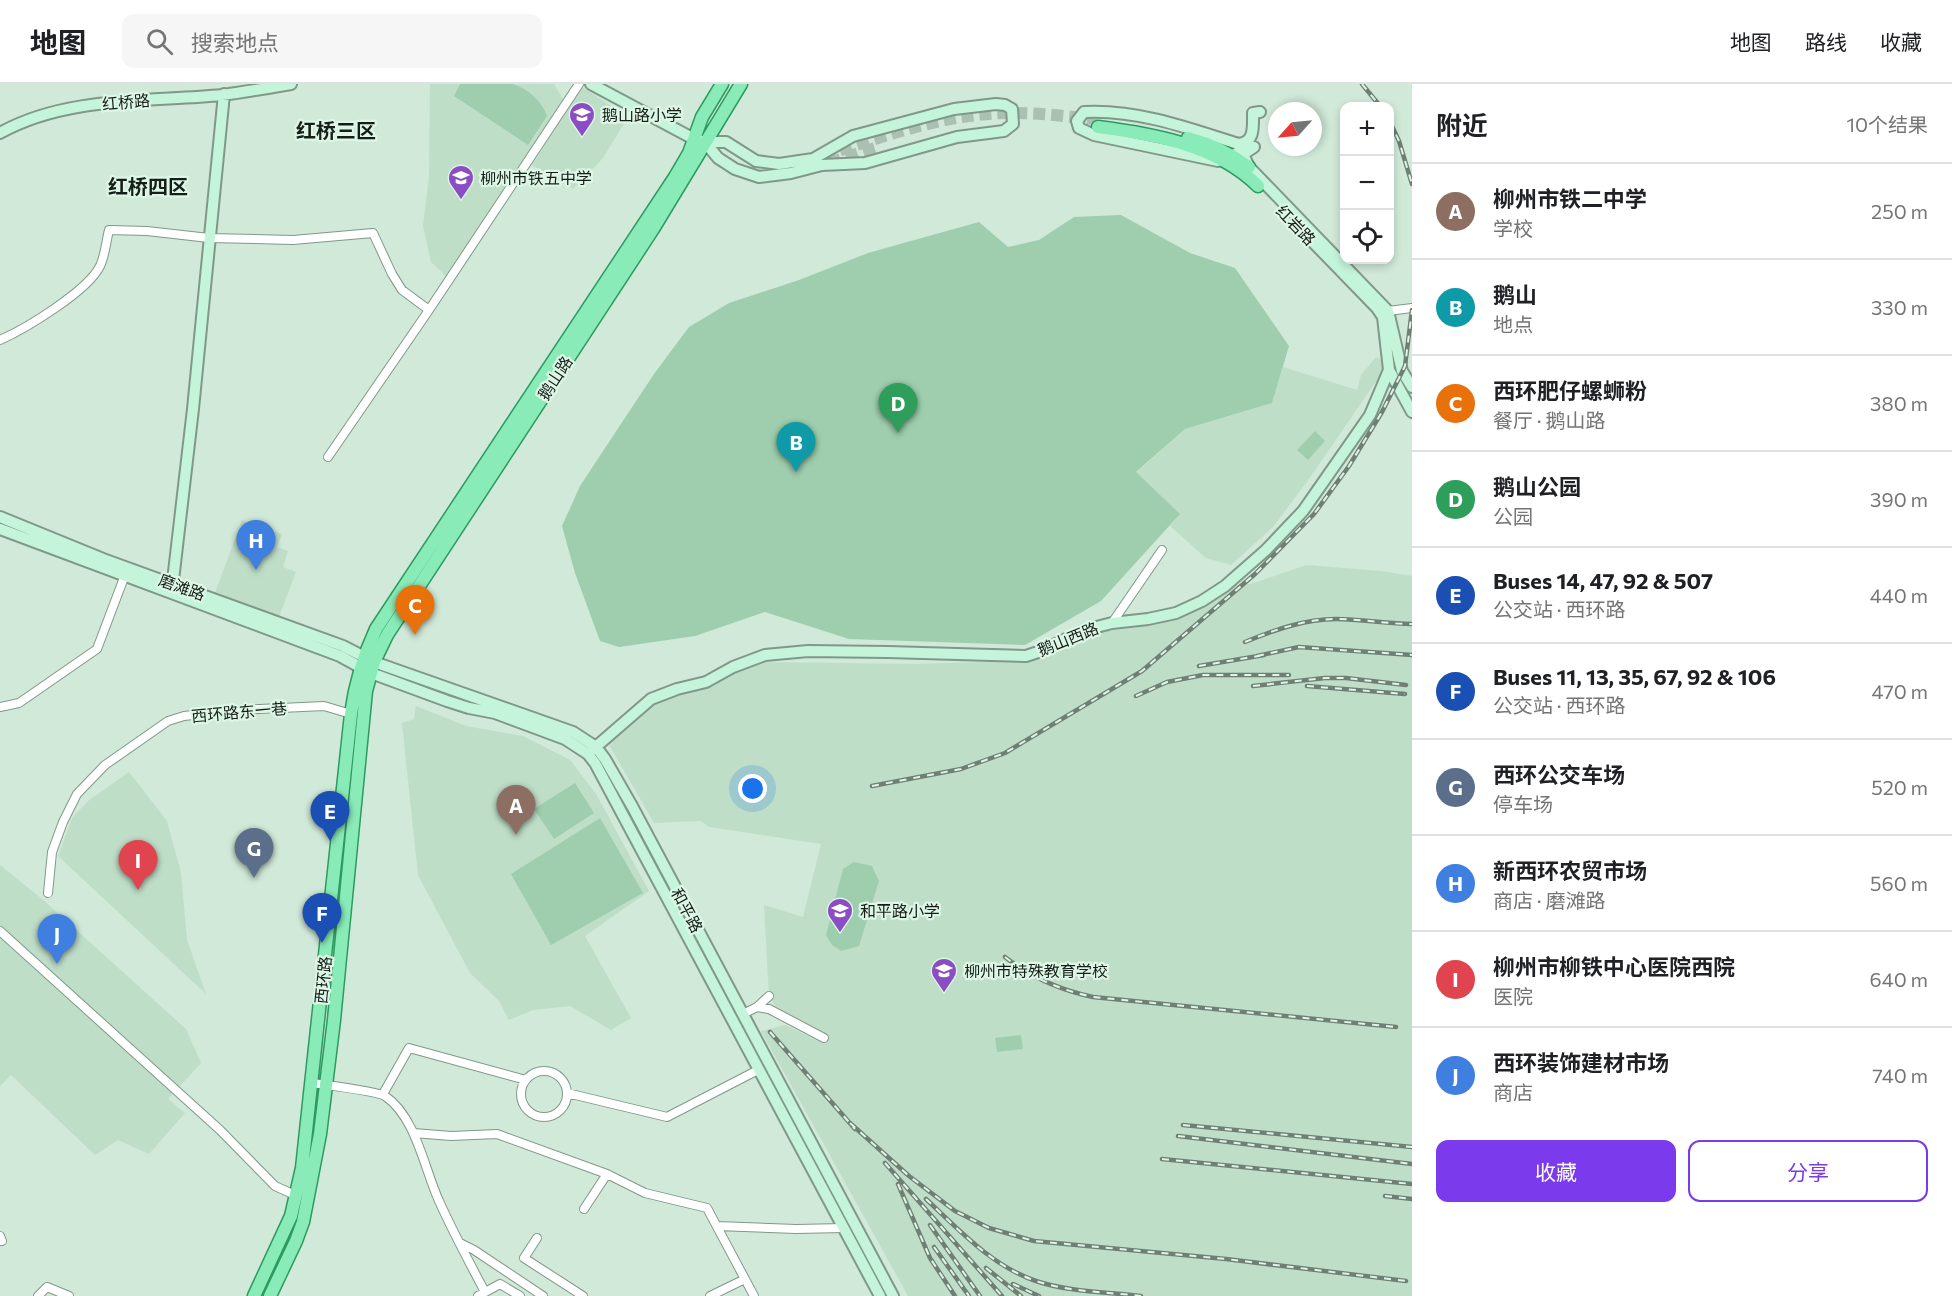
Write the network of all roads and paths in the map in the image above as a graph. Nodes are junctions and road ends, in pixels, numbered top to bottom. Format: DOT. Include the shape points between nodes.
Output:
graph roads {
  1 [pos="291,84"];
  2 [pos="579,84"];
  3 [pos="591,84"];
  4 [pos="722,84"];
  5 [pos="741,84"];
  6 [pos="226,89"];
  7 [pos="1260,112"];
  8 [pos="1097,123"];
  9 [pos="0,133"];
  10 [pos="700,140"];
  11 [pos="1254,147"];
  12 [pos="1233,154"];
  13 [pos="818,162"];
  14 [pos="1249,167"];
  15 [pos="1258,186"];
  16 [pos="209,238"];
  17 [pos="1412,309"];
  18 [pos="429,310"];
  19 [pos="1386,314"];
  20 [pos="0,339"];
  21 [pos="1389,370"];
  22 [pos="1412,387"];
  23 [pos="1412,412"];
  24 [pos="327,457"];
  25 [pos="0,517"];
  26 [pos="0,529"];
  27 [pos="1162,550"];
  28 [pos="125,574"];
  29 [pos="172,588"];
  30 [pos="1112,623"];
  31 [pos="367,665"];
  32 [pos="0,707"];
  33 [pos="351,714"];
  34 [pos="592,751"];
  35 [pos="48,893"];
  36 [pos="0,931"];
  37 [pos="769,996"];
  38 [pos="757,1008"];
  39 [pos="742,1014"];
  40 [pos="824,1038"];
  41 [pos="759,1070"];
  42 [pos="526,1080"];
  43 [pos="319,1084"];
  44 [pos="567,1093"];
  45 [pos="383,1094"];
  46 [pos="414,1133"];
  47 [pos="607,1174"];
  48 [pos="297,1196"];
  49 [pos="584,1209"];
  50 [pos="717,1227"];
  51 [pos="844,1228"];
  52 [pos="0,1236"];
  53 [pos="537,1238"];
  54 [pos="0,1241"];
  55 [pos="460,1243"];
  56 [pos="745,1279"];
  57 [pos="481,1294"];
  58 [pos="38,1296"];
  59 [pos="69,1296"];
  60 [pos="254,1296"];
  61 [pos="270,1296"];
  62 [pos="520,1296"];
  63 [pos="543,1296"];
  64 [pos="583,1296"];
  65 [pos="710,1296"];
  66 [pos="754,1296"];
  67 [pos="880,1296"];
  68 [pos="893,1296"];
  1 -- 6 [label="street, 红桥路"];
  2 -- 18 [label="street"];
  3 -- 10 [label="street"];
  4 -- 10 [label="main road, 鹅山路" via="702,117"];
  5 -- 10 [label="main road, 鹅山路"];
  6 -- 9 [label="street, 红桥路" via="98,104 44,116"];
  6 -- 16 [label="street"];
  7 -- 12 [label="street" via="1253,113 1251,139"];
  8 -- 12 [label="main road, 红岩路" via="1162,131"];
  10 -- 13 [label="street" via="726,142 756,161"];
  10 -- 13 [label="street" via="735,169 759,177 791,173"];
  10 -- 31 [label="main road, 鹅山路" via="376,629"];
  11 -- 12 [label="street"];
  12 -- 12 [label="street" via="1165,120 1084,111 1077,121 1079,128 1094,135"];
  12 -- 14 [label="main road, 红岩路"];
  12 -- 15 [label="main road, 红岩路"];
  13 -- 13 [label="street" via="865,163 957,137 1004,131 1013,124 1012,109 986,105 905,121 853,136"];
  14 -- 19 [label="street, 红岩路"];
  15 -- 19 [label="street, 红岩路"];
  16 -- 18 [label="street" via="293,240 373,233 402,290"];
  16 -- 20 [label="street" via="109,231 100,266 87,284"];
  16 -- 29 [label="street"];
  17 -- 19 [label="street"];
  18 -- 24 [label="street"];
  19 -- 21 [label="street"];
  19 -- 22 [label="street" via="1402,371"];
  21 -- 23 [label="street"];
  21 -- 30 [label="street, 鹅山西路" via="1370,415 1303,511 1266,550 1202,601 1176,613"];
  25 -- 29 [label="street, 磨滩路"];
  26 -- 28 [label="street, 磨滩路"];
  27 -- 30 [label="street"];
  28 -- 29 [label="street, 磨滩路"];
  28 -- 32 [label="street" via="97,649 19,703"];
  29 -- 31 [label="street, 磨滩路" via="343,646"];
  30 -- 34 [label="street, 鹅山西路" via="1085,630 1026,656 808,651 765,655 706,682 651,699"];
  31 -- 33 [label="main road, 西环路"];
  31 -- 34 [label="street, 和平路" via="447,701 495,713"];
  31 -- 43 [label="main road, 西环路" via="335,1009"];
  33 -- 35 [label="street, 西环路东一巷" via="324,706 228,711 184,716 168,722 105,765 77,794 52,852"];
  33 -- 43 [label="main road, 西环路"];
  34 -- 39 [label="street, 和平路" via="605,759 632,806"];
  34 -- 41 [label="street, 和平路"];
  36 -- 48 [label="street" via="220,1130 275,1186"];
  37 -- 38 [label="street"];
  38 -- 39 [label="street"];
  38 -- 40 [label="street" via="769,1009"];
  39 -- 68 [label="street, 和平路"];
  41 -- 44 [label="street" via="667,1117"];
  41 -- 51 [label="street, 和平路"];
  42 -- 44 [label="street" via="532,1074 547,1071 561,1079"];
  42 -- 44 [label="street" via="522,1101 537,1116 558,1112"];
  42 -- 45 [label="street" via="409,1048"];
  43 -- 45 [label="street"];
  43 -- 48 [label="main road, 西环路"];
  43 -- 61 [label="main road, 西环路" via="320,1134 303,1222"];
  45 -- 46 [label="street"];
  46 -- 47 [label="street" via="497,1134"];
  46 -- 55 [label="street" via="439,1201"];
  47 -- 49 [label="street"];
  47 -- 50 [label="street" via="645,1193 706,1208"];
  48 -- 60 [label="main road, 西环路"];
  50 -- 51 [label="street"];
  50 -- 56 [label="street"];
  51 -- 67 [label="street, 和平路"];
  52 -- 54 [label="street"];
  53 -- 64 [label="street" via="524,1258"];
  55 -- 57 [label="street"];
  55 -- 63 [label="street"];
  56 -- 65 [label="street"];
  56 -- 66 [label="street"];
  57 -- 62 [label="street" via="500,1284"];
  58 -- 59 [label="street" via="46,1287"];
}
